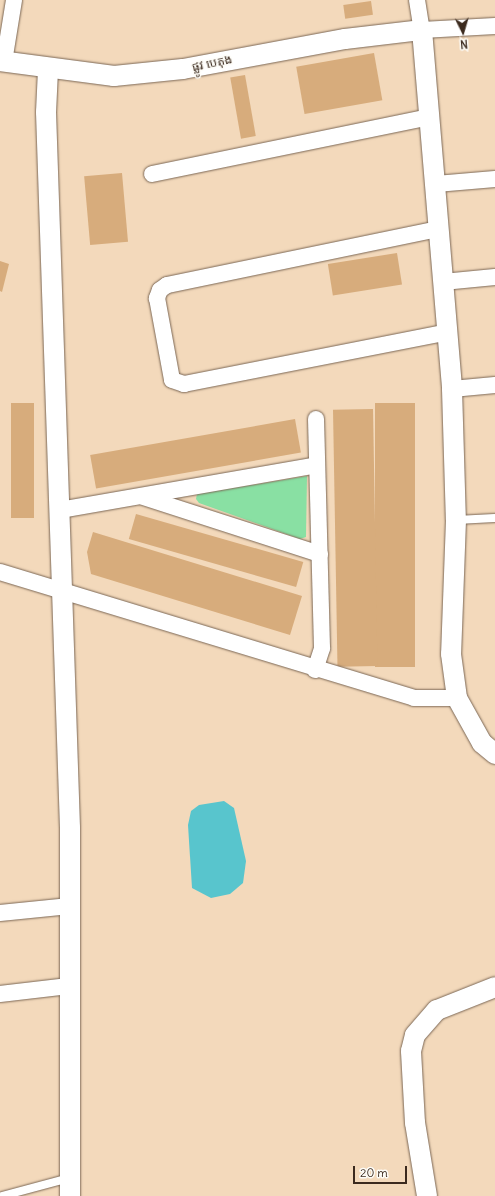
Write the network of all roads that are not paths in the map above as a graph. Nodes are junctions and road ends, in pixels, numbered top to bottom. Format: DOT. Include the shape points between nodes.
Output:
graph roads {
  1 [pos="14,0"];
  2 [pos="417,0"];
  3 [pos="495,26"];
  4 [pos="422,30"];
  5 [pos="2,62"];
  6 [pos="48,70"];
  7 [pos="430,117"];
  8 [pos="152,174"];
  9 [pos="495,179"];
  10 [pos="436,184"];
  11 [pos="438,229"];
  12 [pos="495,277"];
  13 [pos="443,282"];
  14 [pos="448,332"];
  15 [pos="495,385"];
  16 [pos="452,389"];
  17 [pos="316,419"];
  18 [pos="317,465"];
  19 [pos="139,496"];
  20 [pos="60,510"];
  21 [pos="495,518"];
  22 [pos="456,520"];
  23 [pos="320,554"];
  24 [pos="0,572"];
  25 [pos="62,593"];
  26 [pos="315,670"];
  27 [pos="457,698"];
  28 [pos="495,754"];
  29 [pos="70,906"];
  30 [pos="0,912"];
  31 [pos="69,986"];
  32 [pos="495,987"];
  33 [pos="0,994"];
  34 [pos="70,1187"];
  35 [pos="2,1196"];
  36 [pos="426,1196"];
  1 -- 5 [label="street"];
  2 -- 4 [label="street"];
  3 -- 4 [label="street"];
  4 -- 6 [label="street, ផ្លូវ បេតុង" via="345,39 183,69 114,76"];
  4 -- 7 [label="street"];
  5 -- 6 [label="street, ផ្លូវ បេតុង"];
  6 -- 20 [label="street" via="46,112"];
  7 -- 8 [label="street"];
  7 -- 10 [label="street"];
  9 -- 10 [label="street"];
  10 -- 11 [label="street"];
  11 -- 13 [label="street"];
  11 -- 14 [label="street" via="167,285 160,290 156,298 172,380 184,384"];
  12 -- 13 [label="street"];
  13 -- 14 [label="street"];
  14 -- 16 [label="street"];
  15 -- 16 [label="street"];
  16 -- 22 [label="street"];
  17 -- 18 [label="street"];
  18 -- 19 [label="street"];
  18 -- 23 [label="street"];
  19 -- 20 [label="street"];
  19 -- 23 [label="street"];
  20 -- 25 [label="street"];
  21 -- 22 [label="lane"];
  22 -- 27 [label="street" via="451,654"];
  23 -- 26 [label="street" via="322,648"];
  24 -- 25 [label="street"];
  25 -- 26 [label="street"];
  25 -- 29 [label="street"];
  26 -- 27 [label="street" via="414,698"];
  27 -- 28 [label="street" via="474,732"];
  29 -- 30 [label="street"];
  29 -- 31 [label="street"];
  31 -- 33 [label="street"];
  31 -- 34 [label="street"];
  32 -- 36 [label="street" via="437,1010 415,1035 411,1051 415,1123"];
  34 -- 35 [label="lane"];
}
